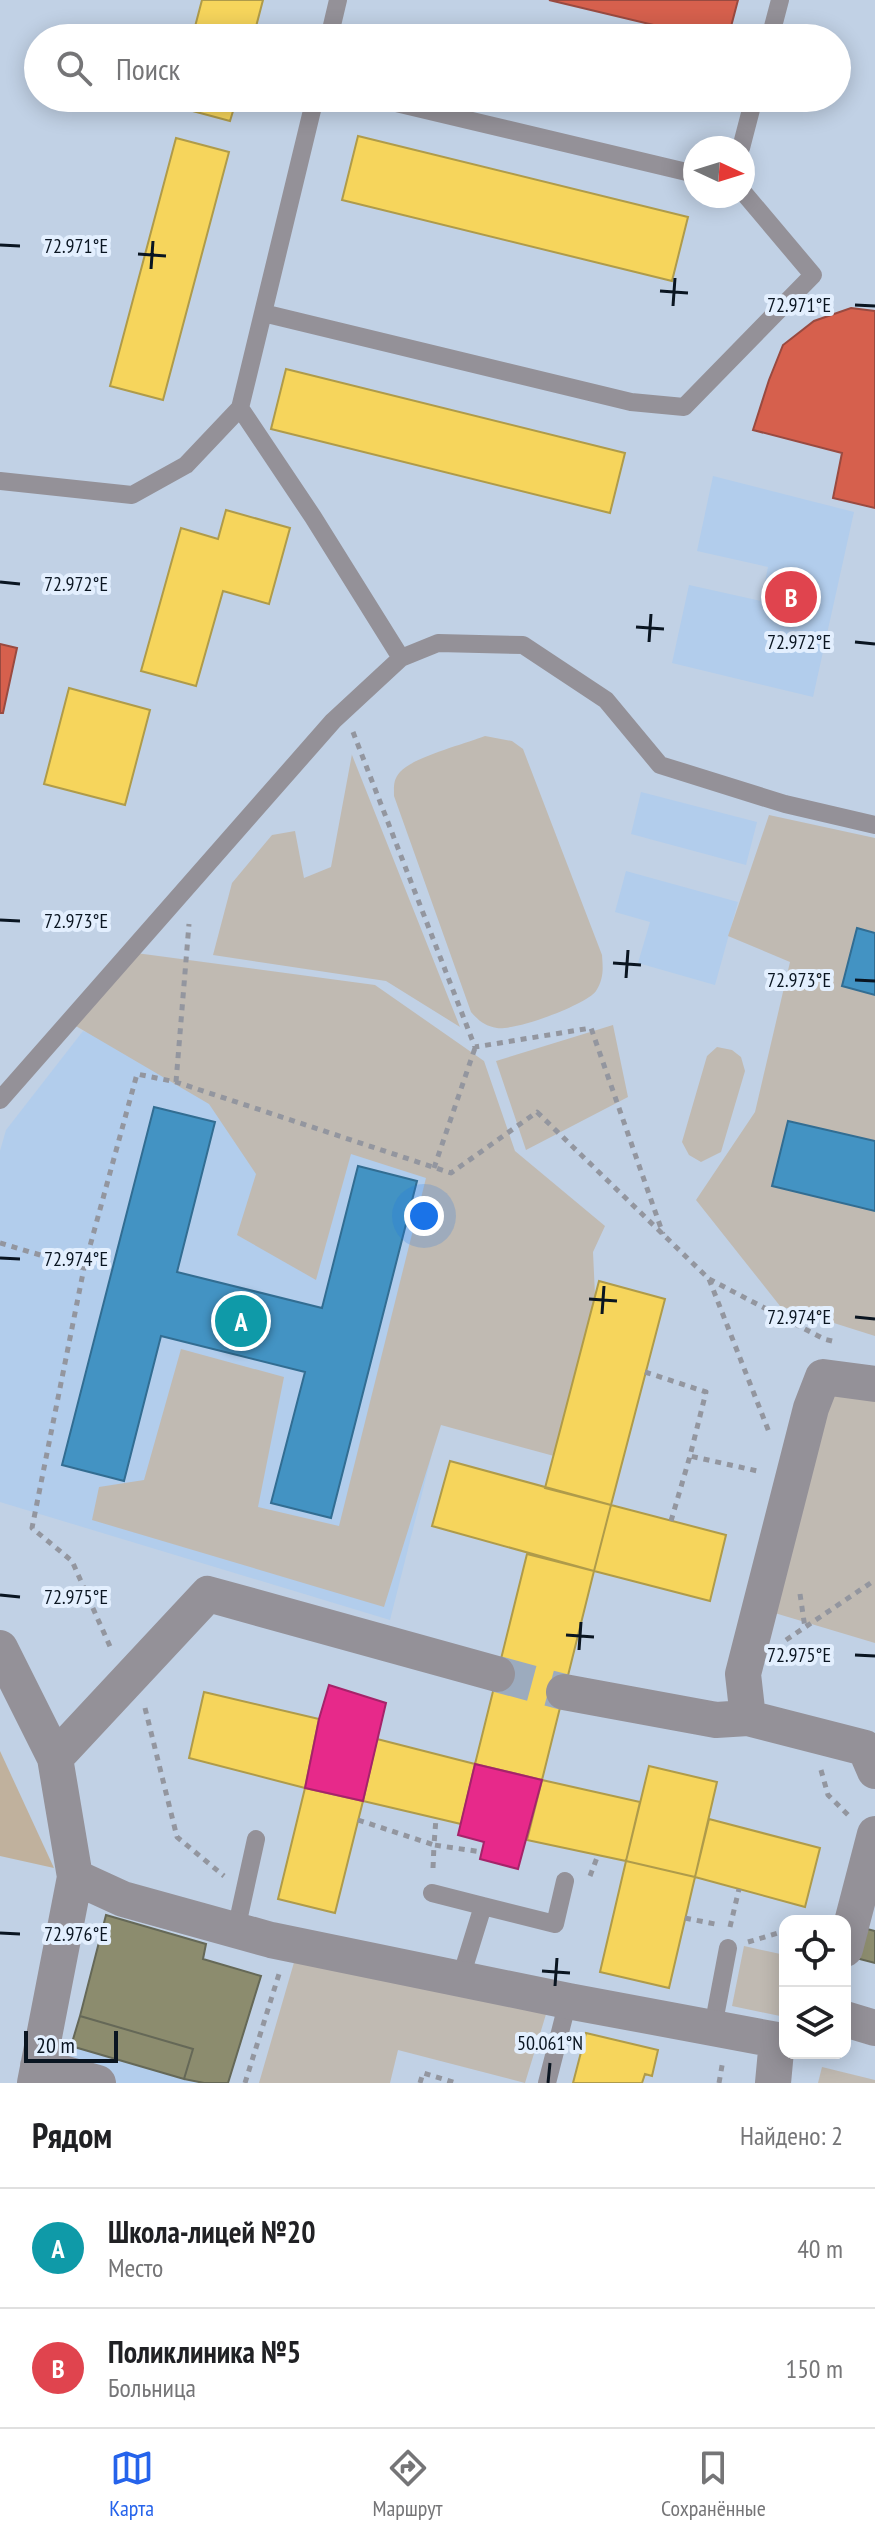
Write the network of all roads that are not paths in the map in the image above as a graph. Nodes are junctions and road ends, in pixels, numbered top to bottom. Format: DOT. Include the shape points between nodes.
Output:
graph roads {
  1 [pos="338,0"];
  2 [pos="780,0"];
  3 [pos="332,24"];
  4 [pos="774,24"];
  5 [pos="312,112"];
  6 [pos="434,112"];
  7 [pos="750,112"];
  8 [pos="744,136"];
  9 [pos="683,171"];
  10 [pos="755,206"];
  11 [pos="263,313"];
  12 [pos="240,408"];
  13 [pos="0,481"];
  14 [pos="401,658"];
  15 [pos="875,825"];
  16 [pos="0,1100"];
  17 [pos="875,1384"];
  18 [pos="0,1648"];
  19 [pos="497,1674"];
  20 [pos="564,1692"];
  21 [pos="748,1718"];
  22 [pos="55,1758"];
  23 [pos="875,1771"];
  24 [pos="875,1834"];
  25 [pos="256,1839"];
  26 [pos="75,1877"];
  27 [pos="565,1881"];
  28 [pos="432,1893"];
  29 [pos="483,1906"];
  30 [pos="851,1926"];
  31 [pos="236,1930"];
  32 [pos="728,1948"];
  33 [pos="461,1977"];
  34 [pos="568,2001"];
  35 [pos="851,2021"];
  36 [pos="713,2027"];
  37 [pos="875,2028"];
  38 [pos="779,2038"];
  39 [pos="779,2049"];
  40 [pos="37,2075"];
  41 [pos="98,2083"];
  42 [pos="547,2083"];
  43 [pos="773,2083"];
  1 -- 3 [label="lane"];
  2 -- 4 [label="lane"];
  5 -- 11 [label="lane"];
  6 -- 9 [label="lane"];
  7 -- 8 [label="lane"];
  10 -- 11 [label="lane" via="813,275 684,407 631,402"];
  11 -- 12 [label="lane"];
  12 -- 13 [label="lane" via="186,465 132,495"];
  12 -- 14 [label="lane"];
  14 -- 15 [label="lane" via="438,643 523,645 606,700 660,765"];
  14 -- 16 [label="lane" via="344,710"];
  17 -- 21 [label="street" via="823,1377 811,1408 743,1674"];
  18 -- 22 [label="street"];
  19 -- 22 [label="street" via="208,1594"];
  20 -- 21 [label="street" via="716,1720"];
  21 -- 23 [label="street" via="865,1748"];
  22 -- 26 [label="street"];
  24 -- 30 [label="street"];
  25 -- 31 [label="lane"];
  26 -- 31 [label="street" via="123,1899"];
  26 -- 40 [label="street"];
  27 -- 29 [label="lane" via="555,1924"];
  28 -- 29 [label="lane"];
  29 -- 33 [label="lane"];
  31 -- 33 [label="street"];
  32 -- 36 [label="lane"];
  33 -- 34 [label="street"];
  34 -- 36 [label="street"];
  34 -- 42 [label="lane"];
  35 -- 37 [label="street"];
  36 -- 38 [label="street"];
  39 -- 43 [label="street"];
  40 -- 41 [label="street"];
}
